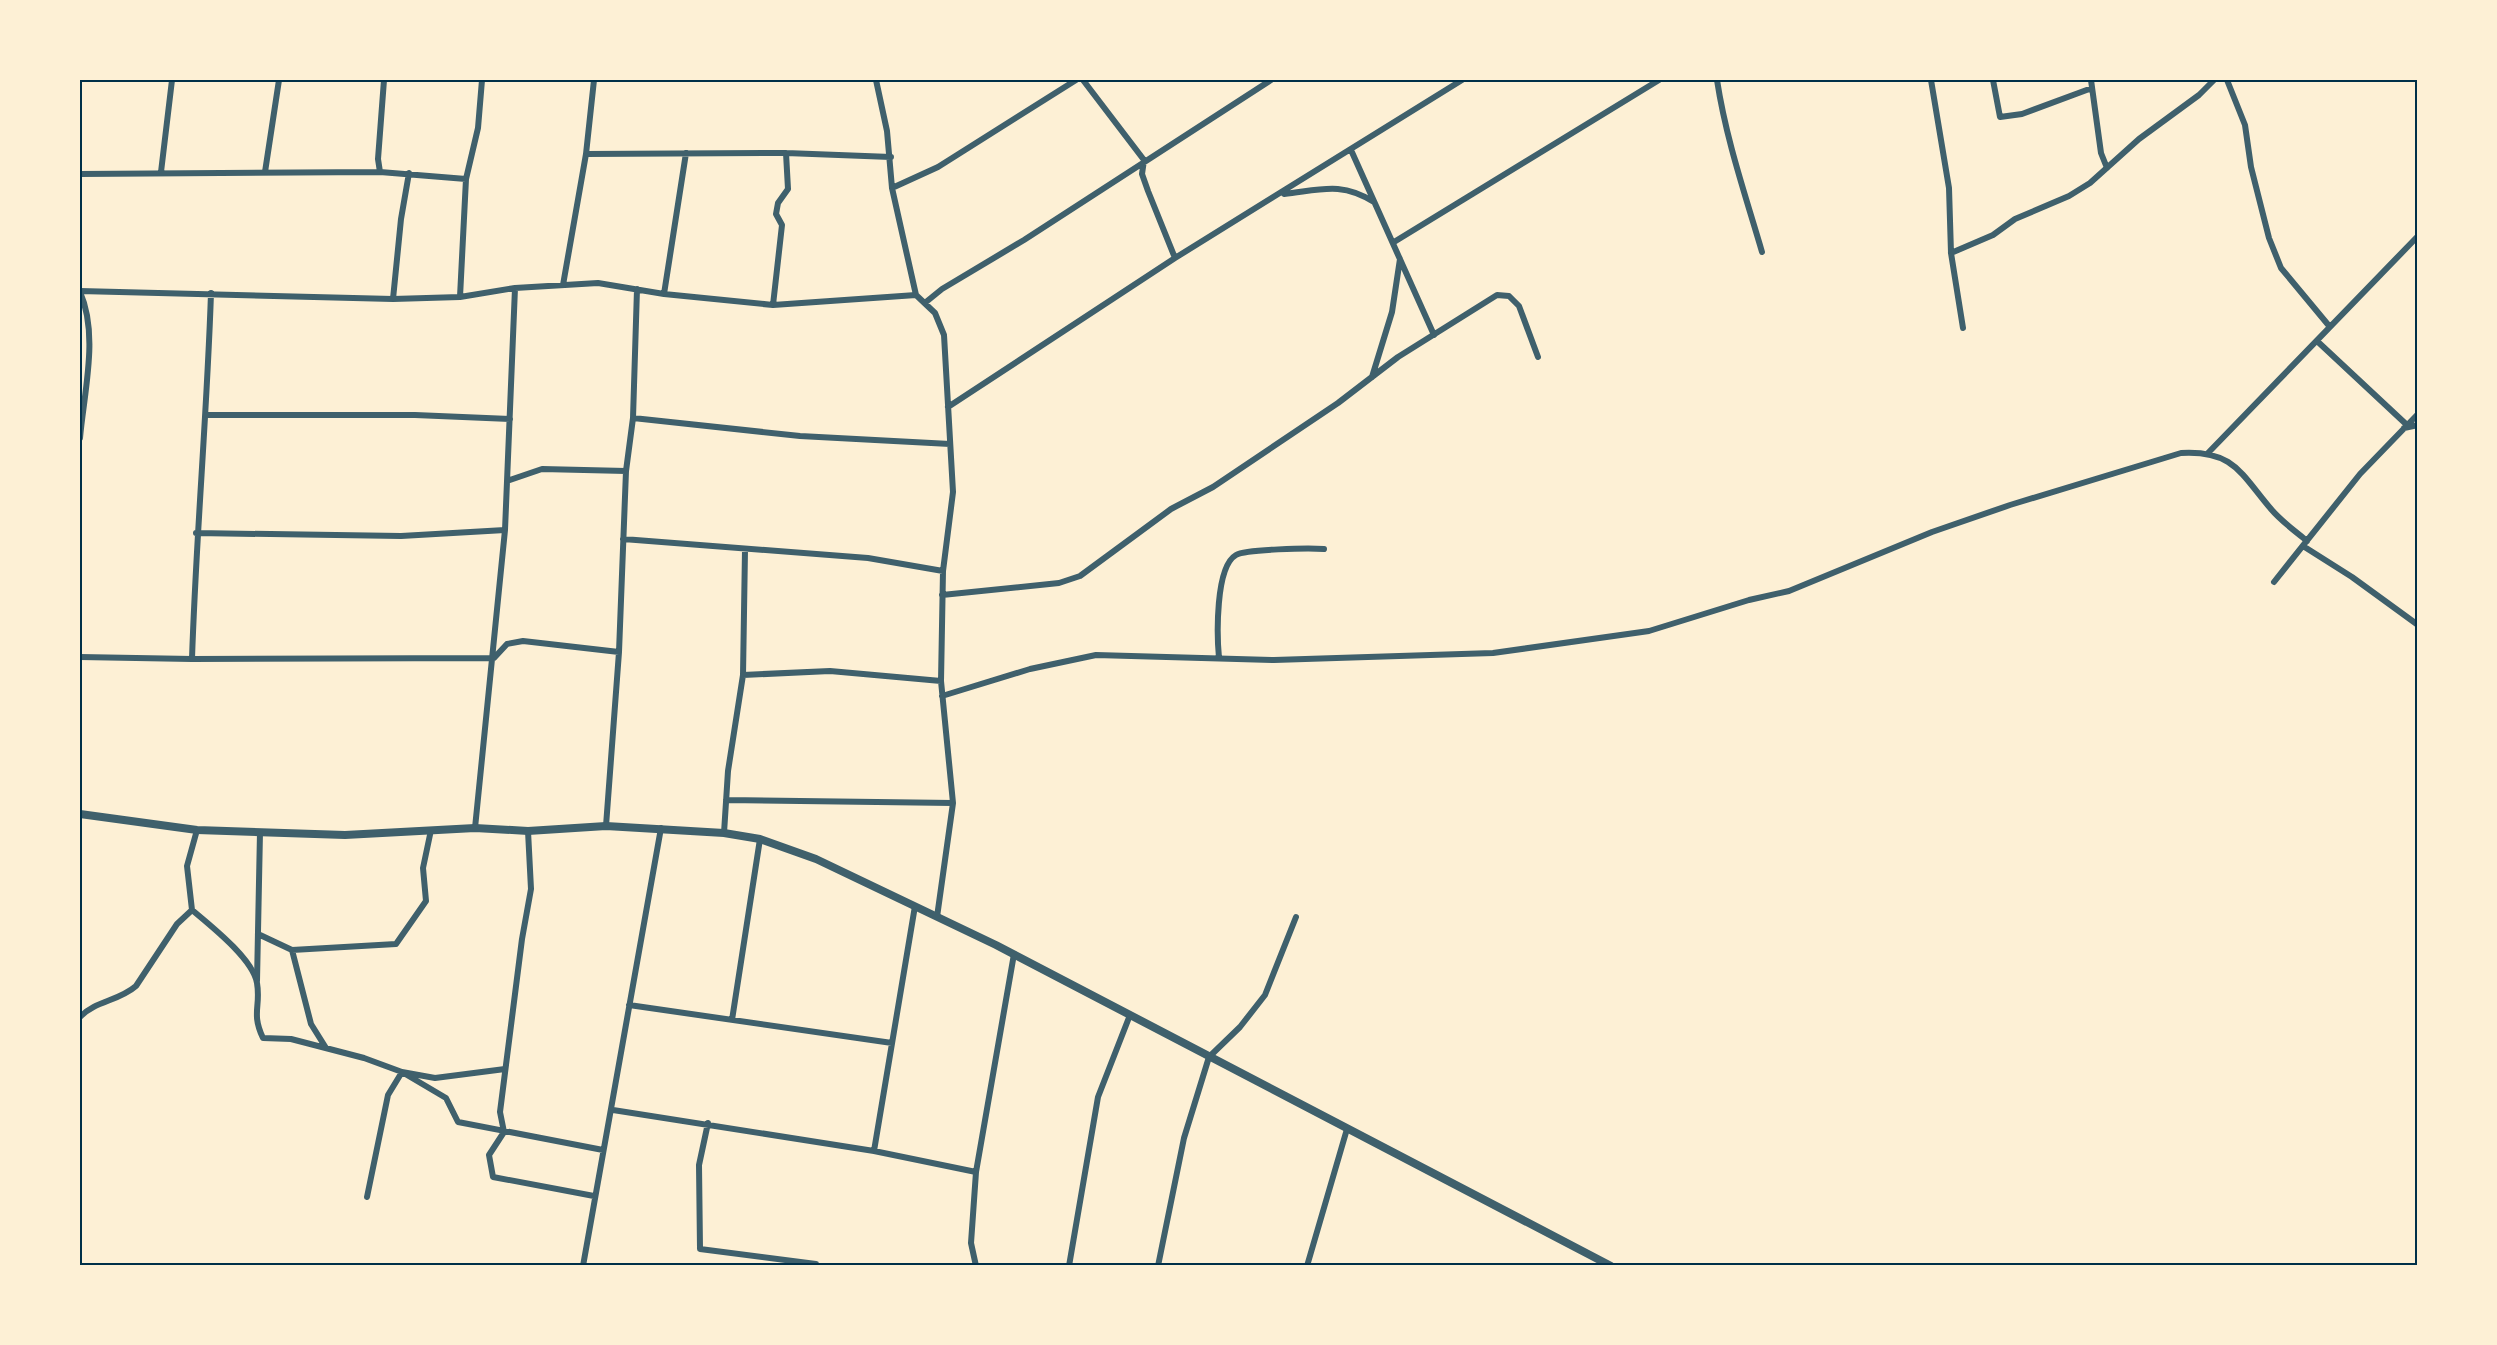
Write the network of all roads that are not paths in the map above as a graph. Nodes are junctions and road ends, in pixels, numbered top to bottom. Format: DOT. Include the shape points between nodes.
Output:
graph roads {
  1 [pos="172,80"];
  2 [pos="279,80"];
  3 [pos="384,80"];
  4 [pos="482,80"];
  5 [pos="594,80"];
  6 [pos="1076,80"];
  7 [pos="1083,80"];
  8 [pos="1271,80"];
  9 [pos="1462,80"];
  10 [pos="1659,80"];
  11 [pos="1717,80"];
  12 [pos="1931,80"];
  13 [pos="1993,80"];
  14 [pos="2091,80"];
  15 [pos="2214,80"];
  16 [pos="2227,80"];
  17 [pos="879,81"];
  18 [pos="2092,88"];
  19 [pos="1351,150"];
  20 [pos="686,153"];
  21 [pos="786,153"];
  22 [pos="586,154"];
  23 [pos="891,157"];
  24 [pos="1144,160"];
  25 [pos="2107,168"];
  26 [pos="161,172"];
  27 [pos="266,172"];
  28 [pos="380,172"];
  29 [pos="409,173"];
  30 [pos="80,174"];
  31 [pos="466,179"];
  32 [pos="892,188"];
  33 [pos="1281,194"];
  34 [pos="1374,202"];
  35 [pos="2418,236"];
  36 [pos="1394,242"];
  37 [pos="1762,252"];
  38 [pos="1951,253"];
  39 [pos="1175,258"];
  40 [pos="1400,258"];
  41 [pos="563,285"];
  42 [pos="515,288"];
  43 [pos="638,289"];
  44 [pos="80,291"];
  45 [pos="212,293"];
  46 [pos="664,294"];
  47 [pos="916,295"];
  48 [pos="460,297"];
  49 [pos="393,299"];
  50 [pos="926,302"];
  51 [pos="773,305"];
  52 [pos="2330,327"];
  53 [pos="1963,328"];
  54 [pos="1434,335"];
  55 [pos="2317,341"];
  56 [pos="1538,357"];
  57 [pos="1372,378"];
  58 [pos="81,402"];
  59 [pos="948,406"];
  60 [pos="2418,414"];
  61 [pos="207,415"];
  62 [pos="633,418"];
  63 [pos="510,419"];
  64 [pos="2412,427"];
  65 [pos="80,438"];
  66 [pos="950,444"];
  67 [pos="2208,453"];
  68 [pos="626,471"];
  69 [pos="507,481"];
  70 [pos="505,530"];
  71 [pos="196,533"];
  72 [pos="623,539"];
  73 [pos="2305,543"];
  74 [pos="1324,549"];
  75 [pos="745,550"];
  76 [pos="943,571"];
  77 [pos="2274,582"];
  78 [pos="942,595"];
  79 [pos="2418,625"];
  80 [pos="619,652"];
  81 [pos="80,657"];
  82 [pos="494,658"];
  83 [pos="1219,658"];
  84 [pos="192,659"];
  85 [pos="743,675"];
  86 [pos="941,681"];
  87 [pos="942,696"];
  88 [pos="726,800"];
  89 [pos="953,803"];
  90 [pos="80,814"];
  91 [pos="606,826"];
  92 [pos="475,828"];
  93 [pos="661,828"];
  94 [pos="197,830"];
  95 [pos="431,830"];
  96 [pos="528,831"];
  97 [pos="260,832"];
  98 [pos="724,833"];
  99 [pos="760,839"];
  100 [pos="915,906"];
  101 [pos="192,910"];
  102 [pos="937,917"];
  103 [pos="1296,917"];
  104 [pos="258,934"];
  105 [pos="292,950"];
  106 [pos="1014,954"];
  107 [pos="257,982"];
  108 [pos="629,1005"];
  109 [pos="1130,1015"];
  110 [pos="80,1017"];
  111 [pos="732,1020"];
  112 [pos="892,1043"];
  113 [pos="326,1048"];
  114 [pos="1209,1057"];
  115 [pos="505,1069"];
  116 [pos="402,1072"];
  117 [pos="611,1110"];
  118 [pos="708,1124"];
  119 [pos="1347,1129"];
  120 [pos="504,1132"];
  121 [pos="603,1150"];
  122 [pos="874,1150"];
  123 [pos="976,1172"];
  124 [pos="594,1196"];
  125 [pos="367,1197"];
  126 [pos="816,1264"];
  127 [pos="583,1266"];
  128 [pos="976,1266"];
  129 [pos="1069,1266"];
  130 [pos="1158,1266"];
  131 [pos="1307,1266"];
  132 [pos="1611,1266"];
  1 -- 26 [label="street"];
  2 -- 27 [label="street"];
  3 -- 28 [label="street"];
  4 -- 31 [label="street" via="478,128"];
  5 -- 22 [label="street"];
  6 -- 32 [label="street" via="939,167"];
  7 -- 24 [label="street"];
  8 -- 24 [label="street"];
  9 -- 19 [label="street"];
  10 -- 36 [label="street"];
  11 -- 37 [label="street" via="1736,171"];
  12 -- 38 [label="street" via="1949,188"];
  13 -- 18 [label="street" via="2000,117 2022,114"];
  14 -- 18 [label="street"];
  15 -- 25 [label="street"];
  16 -- 52 [label="street" via="2245,125 2251,167 2281,268"];
  17 -- 23 [label="street"];
  18 -- 25 [label="street" via="2101,153"];
  19 -- 33 [label="street"];
  19 -- 34 [label="street"];
  20 -- 21 [label="street"];
  20 -- 22 [label="street"];
  20 -- 46 [label="street"];
  21 -- 23 [label="street"];
  21 -- 51 [label="street" via="788,189 776,214 782,225"];
  22 -- 41 [label="street"];
  23 -- 32 [label="street"];
  24 -- 39 [label="street" via="1142,174"];
  24 -- 50 [label="street"];
  25 -- 38 [label="street" via="2069,196"];
  26 -- 27 [label="street"];
  26 -- 30 [label="street"];
  27 -- 28 [label="street"];
  28 -- 29 [label="street"];
  29 -- 31 [label="street"];
  29 -- 49 [label="street"];
  31 -- 48 [label="street"];
  32 -- 47 [label="street"];
  33 -- 34 [label="street" via="1341,189 1357,191"];
  33 -- 39 [label="street"];
  34 -- 36 [label="street"];
  35 -- 52 [label="street"];
  36 -- 40 [label="street"];
  38 -- 53 [label="street"];
  39 -- 59 [label="street"];
  40 -- 54 [label="street"];
  40 -- 57 [label="street" via="1392,312"];
  41 -- 42 [label="street"];
  41 -- 43 [label="street" via="598,283"];
  42 -- 48 [label="street"];
  42 -- 63 [label="street"];
  43 -- 46 [label="street"];
  43 -- 62 [label="street"];
  44 -- 45 [label="street"];
  44 -- 58 [label="street" via="87,310 89,340"];
  45 -- 49 [label="street"];
  45 -- 61 [label="street"];
  46 -- 51 [label="street"];
  47 -- 50 [label="street"];
  47 -- 51 [label="street"];
  48 -- 49 [label="street"];
  50 -- 59 [label="street" via="935,312 944,335"];
  52 -- 55 [label="street"];
  54 -- 56 [label="street" via="1497,295 1509,296 1519,306"];
  54 -- 57 [label="street"];
  55 -- 64 [label="street"];
  55 -- 67 [label="street"];
  57 -- 78 [label="street" via="1213,487 1171,509 1080,576 1059,583"];
  58 -- 65 [label="street"];
  59 -- 66 [label="street"];
  60 -- 64 [label="street"];
  61 -- 63 [label="street"];
  61 -- 71 [label="street"];
  62 -- 66 [label="street" via="800,436"];
  62 -- 68 [label="street"];
  63 -- 69 [label="street"];
  64 -- 73 [label="street" via="2360,474"];
  66 -- 76 [label="street" via="953,492"];
  67 -- 73 [label="street" via="2229,460"];
  67 -- 83 [label="street" via="2161,457 1932,532 1789,591 1649,631 1493,653 1329,660"];
  68 -- 69 [label="street" via="542,469"];
  68 -- 72 [label="street"];
  69 -- 70 [label="street"];
  70 -- 71 [label="street" via="401,536"];
  70 -- 82 [label="street"];
  71 -- 84 [label="street"];
  72 -- 75 [label="street"];
  72 -- 80 [label="street"];
  73 -- 77 [label="street"];
  73 -- 79 [label="street"];
  74 -- 83 [label="street" via="1235,555 1226,567 1218,602"];
  75 -- 76 [label="street" via="868,558"];
  75 -- 85 [label="street"];
  76 -- 78 [label="street"];
  78 -- 86 [label="street"];
  80 -- 82 [label="street" via="523,641 507,644"];
  80 -- 91 [label="street"];
  81 -- 84 [label="street"];
  82 -- 84 [label="street"];
  82 -- 92 [label="street"];
  83 -- 87 [label="street" via="1096,655 1030,669"];
  85 -- 86 [label="street" via="830,671"];
  85 -- 88 [label="street"];
  86 -- 87 [label="street"];
  87 -- 89 [label="street"];
  88 -- 89 [label="street"];
  88 -- 98 [label="street"];
  89 -- 102 [label="street"];
  90 -- 94 [label="street"];
  91 -- 93 [label="street"];
  91 -- 96 [label="street"];
  92 -- 95 [label="street"];
  92 -- 96 [label="street"];
  93 -- 98 [label="street"];
  93 -- 108 [label="street"];
  94 -- 97 [label="street"];
  94 -- 101 [label="street" via="187,866"];
  95 -- 97 [label="street" via="345,835"];
  95 -- 105 [label="street" via="423,868 426,901 396,944"];
  96 -- 115 [label="street" via="531,889"];
  97 -- 104 [label="street"];
  98 -- 99 [label="street"];
  99 -- 100 [label="street" via="816,859"];
  99 -- 111 [label="street"];
  100 -- 102 [label="street"];
  100 -- 112 [label="street"];
  101 -- 107 [label="street" via="244,958"];
  101 -- 110 [label="street" via="177,924 136,986 95,1005"];
  102 -- 106 [label="street"];
  103 -- 114 [label="street" via="1264,995 1240,1027"];
  104 -- 105 [label="street"];
  104 -- 107 [label="street"];
  105 -- 113 [label="street" via="311,1024"];
  106 -- 109 [label="street"];
  106 -- 123 [label="street"];
  107 -- 113 [label="street" via="255,1022 263,1038 291,1039"];
  108 -- 111 [label="street"];
  108 -- 117 [label="street"];
  109 -- 114 [label="street"];
  109 -- 129 [label="street" via="1098,1097"];
  111 -- 112 [label="street"];
  112 -- 122 [label="street"];
  113 -- 116 [label="street"];
  114 -- 119 [label="street"];
  114 -- 130 [label="street" via="1184,1138"];
  115 -- 116 [label="street" via="435,1078"];
  115 -- 120 [label="street" via="500,1112"];
  116 -- 120 [label="street" via="446,1098 458,1122"];
  116 -- 125 [label="street" via="388,1095"];
  117 -- 118 [label="street"];
  117 -- 121 [label="street"];
  118 -- 122 [label="street"];
  118 -- 126 [label="street" via="699,1165 700,1249"];
  119 -- 131 [label="street"];
  119 -- 132 [label="street"];
  120 -- 121 [label="street"];
  120 -- 124 [label="street" via="489,1155 493,1177"];
  121 -- 124 [label="street"];
  122 -- 123 [label="street"];
  123 -- 128 [label="street" via="971,1243"];
  124 -- 127 [label="street"];
}
